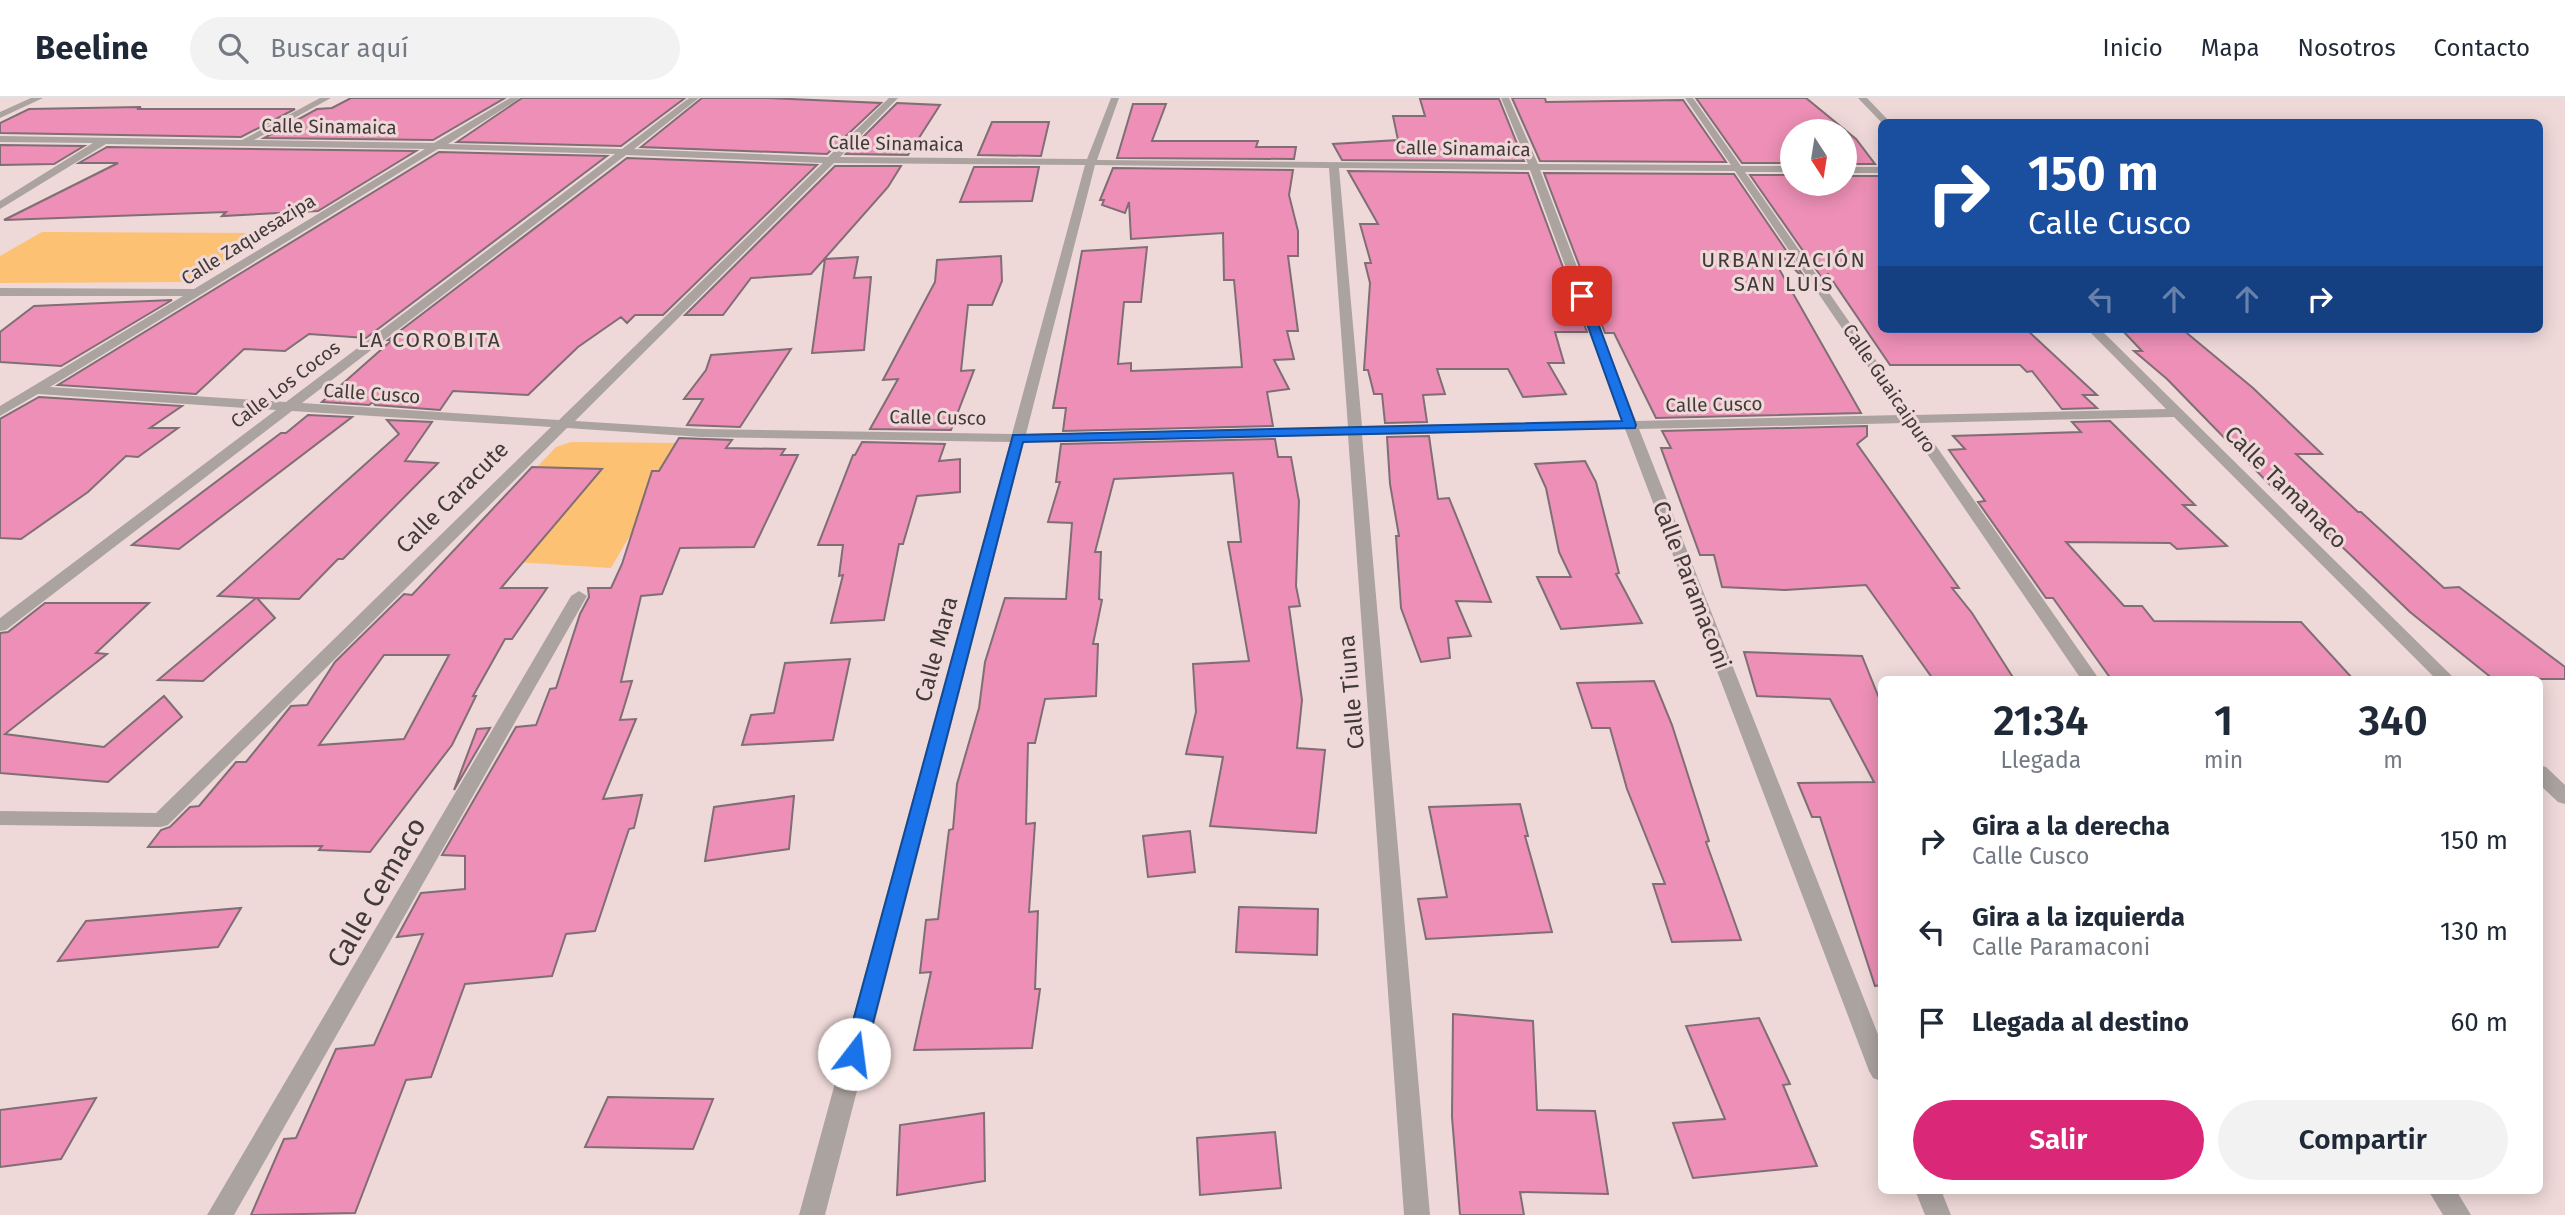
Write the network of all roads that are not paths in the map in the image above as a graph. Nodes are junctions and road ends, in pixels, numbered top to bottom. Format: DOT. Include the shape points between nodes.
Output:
graph roads {
  1 [pos="38,98"];
  2 [pos="327,98"];
  3 [pos="516,98"];
  4 [pos="695,98"];
  5 [pos="894,98"];
  6 [pos="1115,98"];
  7 [pos="1505,98"];
  8 [pos="1689,98"];
  9 [pos="1862,98"];
  10 [pos="0,115"];
  11 [pos="1883,119"];
  12 [pos="0,139"];
  13 [pos="104,140"];
  14 [pos="244,142"];
  15 [pos="435,146"];
  16 [pos="624,152"];
  17 [pos="830,160"];
  18 [pos="1091,162"];
  19 [pos="1334,164"];
  20 [pos="1534,167"];
  21 [pos="1739,169"];
  22 [pos="1780,169"];
  23 [pos="1857,170"];
  24 [pos="1878,170"];
  25 [pos="0,206"];
  26 [pos="0,292"];
  27 [pos="195,292"];
  28 [pos="2097,333"];
  29 [pos="34,390"];
  30 [pos="286,407"];
  31 [pos="0,412"];
  32 [pos="2178,413"];
  33 [pos="1911,419"];
  34 [pos="561,424"];
  35 [pos="1630,425"];
  36 [pos="1355,431"];
  37 [pos="1018,438"];
  38 [pos="579,596"];
  39 [pos="0,625"];
  40 [pos="2088,676"];
  41 [pos="2443,676"];
  42 [pos="2543,776"];
  43 [pos="2565,797"];
  44 [pos="0,818"];
  45 [pos="1878,1063"];
  46 [pos="1930,1194"];
  47 [pos="2444,1194"];
  48 [pos="220,1215"];
  49 [pos="812,1215"];
  50 [pos="1417,1215"];
  51 [pos="1938,1215"];
  52 [pos="2458,1215"];
  1 -- 10 [label="street"];
  2 -- 14 [label="street"];
  3 -- 15 [label="street, Calle Zaquesazipa"];
  4 -- 16 [label="street, Calle Los Cocos"];
  5 -- 17 [label="street, Calle Caracute"];
  6 -- 18 [label="street, Calle Mara"];
  7 -- 20 [label="street, Calle Paramaconi"];
  8 -- 21 [label="street, Calle Guaicaipuro"];
  9 -- 11 [label="street"];
  12 -- 13 [label="street, Calle Sinamaica"];
  13 -- 14 [label="street, Calle Sinamaica"];
  13 -- 25 [label="street"];
  14 -- 15 [label="street, Calle Sinamaica"];
  15 -- 16 [label="street, Calle Sinamaica"];
  15 -- 27 [label="street, Calle Zaquesazipa"];
  16 -- 17 [label="street, Calle Sinamaica"];
  16 -- 30 [label="street, Calle Los Cocos"];
  17 -- 18 [label="street, Calle Sinamaica"];
  17 -- 34 [label="street, Calle Caracute"];
  18 -- 19 [label="street, Calle Sinamaica"];
  18 -- 37 [label="street, Calle Mara"];
  19 -- 20 [label="street, Calle Sinamaica"];
  19 -- 36 [label="street, Calle Tiuna"];
  20 -- 21 [label="street, Calle Sinamaica"];
  20 -- 35 [label="street, Calle Paramaconi"];
  21 -- 22 [label="street, Calle Sinamaica"];
  21 -- 33 [label="street, Calle Guaicaipuro"];
  23 -- 24 [label="street"];
  26 -- 27 [label="street"];
  27 -- 29 [label="street, Calle Zaquesazipa"];
  28 -- 32 [label="street, Calle Tamanaco"];
  29 -- 30 [label="street, Calle Cusco"];
  29 -- 31 [label="street, Calle Zaquesazipa"];
  30 -- 34 [label="street, Calle Cusco"];
  30 -- 39 [label="street, Calle Los Cocos"];
  32 -- 33 [label="street, Calle Cusco"];
  32 -- 41 [label="street, Calle Tamanaco"];
  33 -- 35 [label="street, Calle Cusco"];
  33 -- 40 [label="street, Calle Guaicaipuro"];
  34 -- 37 [label="street, Calle Cusco" via="702,433"];
  34 -- 44 [label="street, Calle Caracute" via="161,820"];
  35 -- 36 [label="street, Calle Cusco"];
  35 -- 45 [label="street, Calle Paramaconi"];
  36 -- 37 [label="street, Calle Cusco"];
  36 -- 50 [label="street, Calle Tiuna"];
  37 -- 49 [label="street, Calle Mara"];
  38 -- 48 [label="street, Calle Cemaco"];
  42 -- 43 [label="street"];
  46 -- 51 [label="street"];
  47 -- 52 [label="street"];
}
